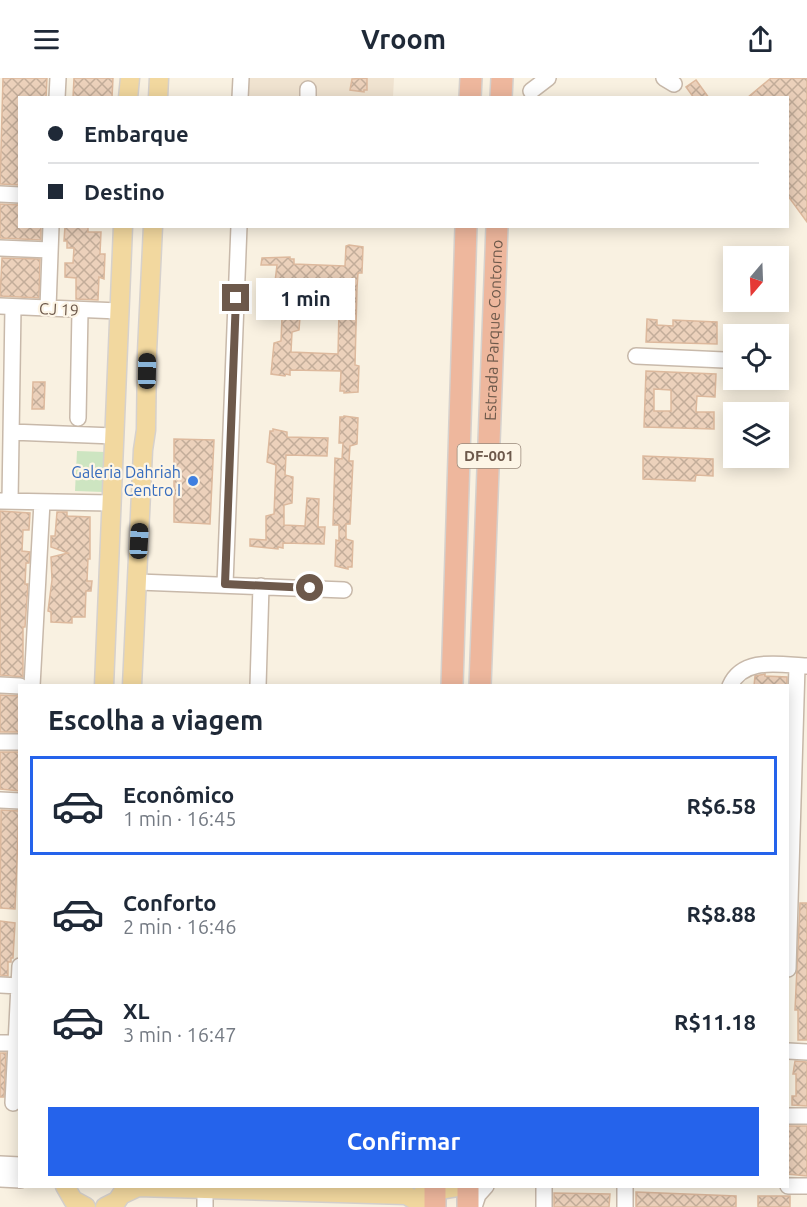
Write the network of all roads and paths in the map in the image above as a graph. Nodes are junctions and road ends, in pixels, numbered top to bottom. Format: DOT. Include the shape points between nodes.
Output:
graph roads {
  1 [pos="58,78"];
  2 [pos="130,78"];
  3 [pos="159,78"];
  4 [pos="241,78"];
  5 [pos="471,78"];
  6 [pos="502,78"];
  7 [pos="548,78"];
  8 [pos="531,89"];
  9 [pos="57,96"];
  10 [pos="128,96"];
  11 [pos="158,96"];
  12 [pos="240,96"];
  13 [pos="470,96"];
  14 [pos="501,96"];
  15 [pos="0,194"];
  16 [pos="18,195"];
  17 [pos="51,228"];
  18 [pos="123,228"];
  19 [pos="153,228"];
  20 [pos="239,228"];
  21 [pos="466,228"];
  22 [pos="497,228"];
  23 [pos="0,248"];
  24 [pos="50,250"];
  25 [pos="6,306"];
  26 [pos="48,308"];
  27 [pos="80,310"];
  28 [pos="119,311"];
  29 [pos="636,356"];
  30 [pos="723,360"];
  31 [pos="78,418"];
  32 [pos="12,432"];
  33 [pos="114,436"];
  34 [pos="5,501"];
  35 [pos="42,502"];
  36 [pos="111,503"];
  37 [pos="138,582"];
  38 [pos="225,584"];
  39 [pos="261,586"];
  40 [pos="344,590"];
  41 [pos="453,594"];
  42 [pos="483,596"];
  43 [pos="106,643"];
  44 [pos="135,647"];
  45 [pos="453,656"];
  46 [pos="481,658"];
  47 [pos="802,666"];
  48 [pos="104,683"];
  49 [pos="32,684"];
  50 [pos="133,684"];
  51 [pos="258,684"];
  52 [pos="452,684"];
  53 [pos="480,684"];
  54 [pos="731,684"];
  55 [pos="0,685"];
  56 [pos="18,686"];
  57 [pos="0,742"];
  58 [pos="18,742"];
  59 [pos="801,796"];
  60 [pos="0,800"];
  61 [pos="18,801"];
  62 [pos="799,859"];
  63 [pos="789,897"];
  64 [pos="0,985"];
  65 [pos="18,986"];
  66 [pos="18,991"];
  67 [pos="8,1043"];
  68 [pos="789,1051"];
  69 [pos="807,1052"];
  70 [pos="11,1103"];
  71 [pos="789,1116"];
  72 [pos="807,1116"];
  73 [pos="0,1164"];
  74 [pos="18,1165"];
  75 [pos="0,1179"];
  76 [pos="18,1180"];
  77 [pos="789,1185"];
  78 [pos="807,1186"];
  79 [pos="66,1188"];
  80 [pos="136,1188"];
  81 [pos="206,1188"];
  82 [pos="460,1188"];
  83 [pos="466,1188"];
  84 [pos="484,1188"];
  85 [pos="544,1188"];
  86 [pos="626,1188"];
  87 [pos="433,1198"];
  88 [pos="115,1200"];
  89 [pos="83,1207"];
  90 [pos="205,1207"];
  91 [pos="468,1207"];
  92 [pos="474,1207"];
  93 [pos="544,1207"];
  94 [pos="625,1207"];
  1 -- 9 [label="street"];
  2 -- 10 [label="main road"];
  3 -- 11 [label="main road"];
  4 -- 12 [label="street"];
  5 -- 13 [label="highway"];
  6 -- 14 [label="highway"];
  7 -- 8 [label="street"];
  15 -- 16 [label="street"];
  17 -- 24 [label="street"];
  18 -- 28 [label="main road"];
  19 -- 37 [label="main road"];
  20 -- 38 [label="street"];
  21 -- 41 [label="highway, Estrada Parque Contorno / DF-001"];
  22 -- 42 [label="highway, Estrada Parque Contorno / DF-001"];
  23 -- 24 [label="street"];
  24 -- 26 [label="street"];
  25 -- 26 [label="street, CJ 19"];
  25 -- 32 [label="street"];
  26 -- 27 [label="street, CJ 19"];
  27 -- 28 [label="street, CJ 19"];
  27 -- 31 [label="street"];
  28 -- 33 [label="main road"];
  29 -- 30 [label="street"];
  32 -- 33 [label="street"];
  32 -- 34 [label="street"];
  33 -- 36 [label="main road"];
  34 -- 35 [label="street"];
  35 -- 36 [label="street"];
  35 -- 49 [label="street"];
  36 -- 43 [label="main road"];
  37 -- 38 [label="street"];
  37 -- 44 [label="main road"];
  38 -- 39 [label="street"];
  39 -- 40 [label="street"];
  39 -- 51 [label="street"];
  41 -- 42 [label="highway" via="466,606 474,605"];
  41 -- 45 [label="highway, Estrada Parque Contorno / DF-001"];
  42 -- 46 [label="highway, Estrada Parque Contorno / DF-001"];
  43 -- 44 [label="main road" via="110,651 123,656"];
  43 -- 48 [label="main road"];
  44 -- 50 [label="main road"];
  45 -- 46 [label="highway" via="464,649"];
  45 -- 52 [label="highway, Estrada Parque Contorno / DF-001"];
  46 -- 53 [label="highway, Estrada Parque Contorno / DF-001"];
  47 -- 54 [label="street" via="744,668"];
  47 -- 59 [label="street"];
  48 -- 50 [label="main road" via="109,677 120,675"];
  55 -- 56 [label="street"];
  57 -- 58 [label="street"];
  59 -- 62 [label="street"];
  60 -- 61 [label="street"];
  62 -- 63 [label="street"];
  64 -- 65 [label="street"];
  66 -- 67 [label="street"];
  67 -- 70 [label="street"];
  68 -- 69 [label="street"];
  71 -- 72 [label="street"];
  73 -- 74 [label="street"];
  75 -- 76 [label="street"];
  77 -- 78 [label="street"];
  79 -- 89 [label="main road"];
  80 -- 88 [label="main road"];
  81 -- 87 [label="main road"];
  81 -- 90 [label="street"];
  82 -- 87 [label="main road"];
  83 -- 91 [label="highway"];
  84 -- 92 [label="street"];
  85 -- 93 [label="street"];
  86 -- 94 [label="street"];
}
